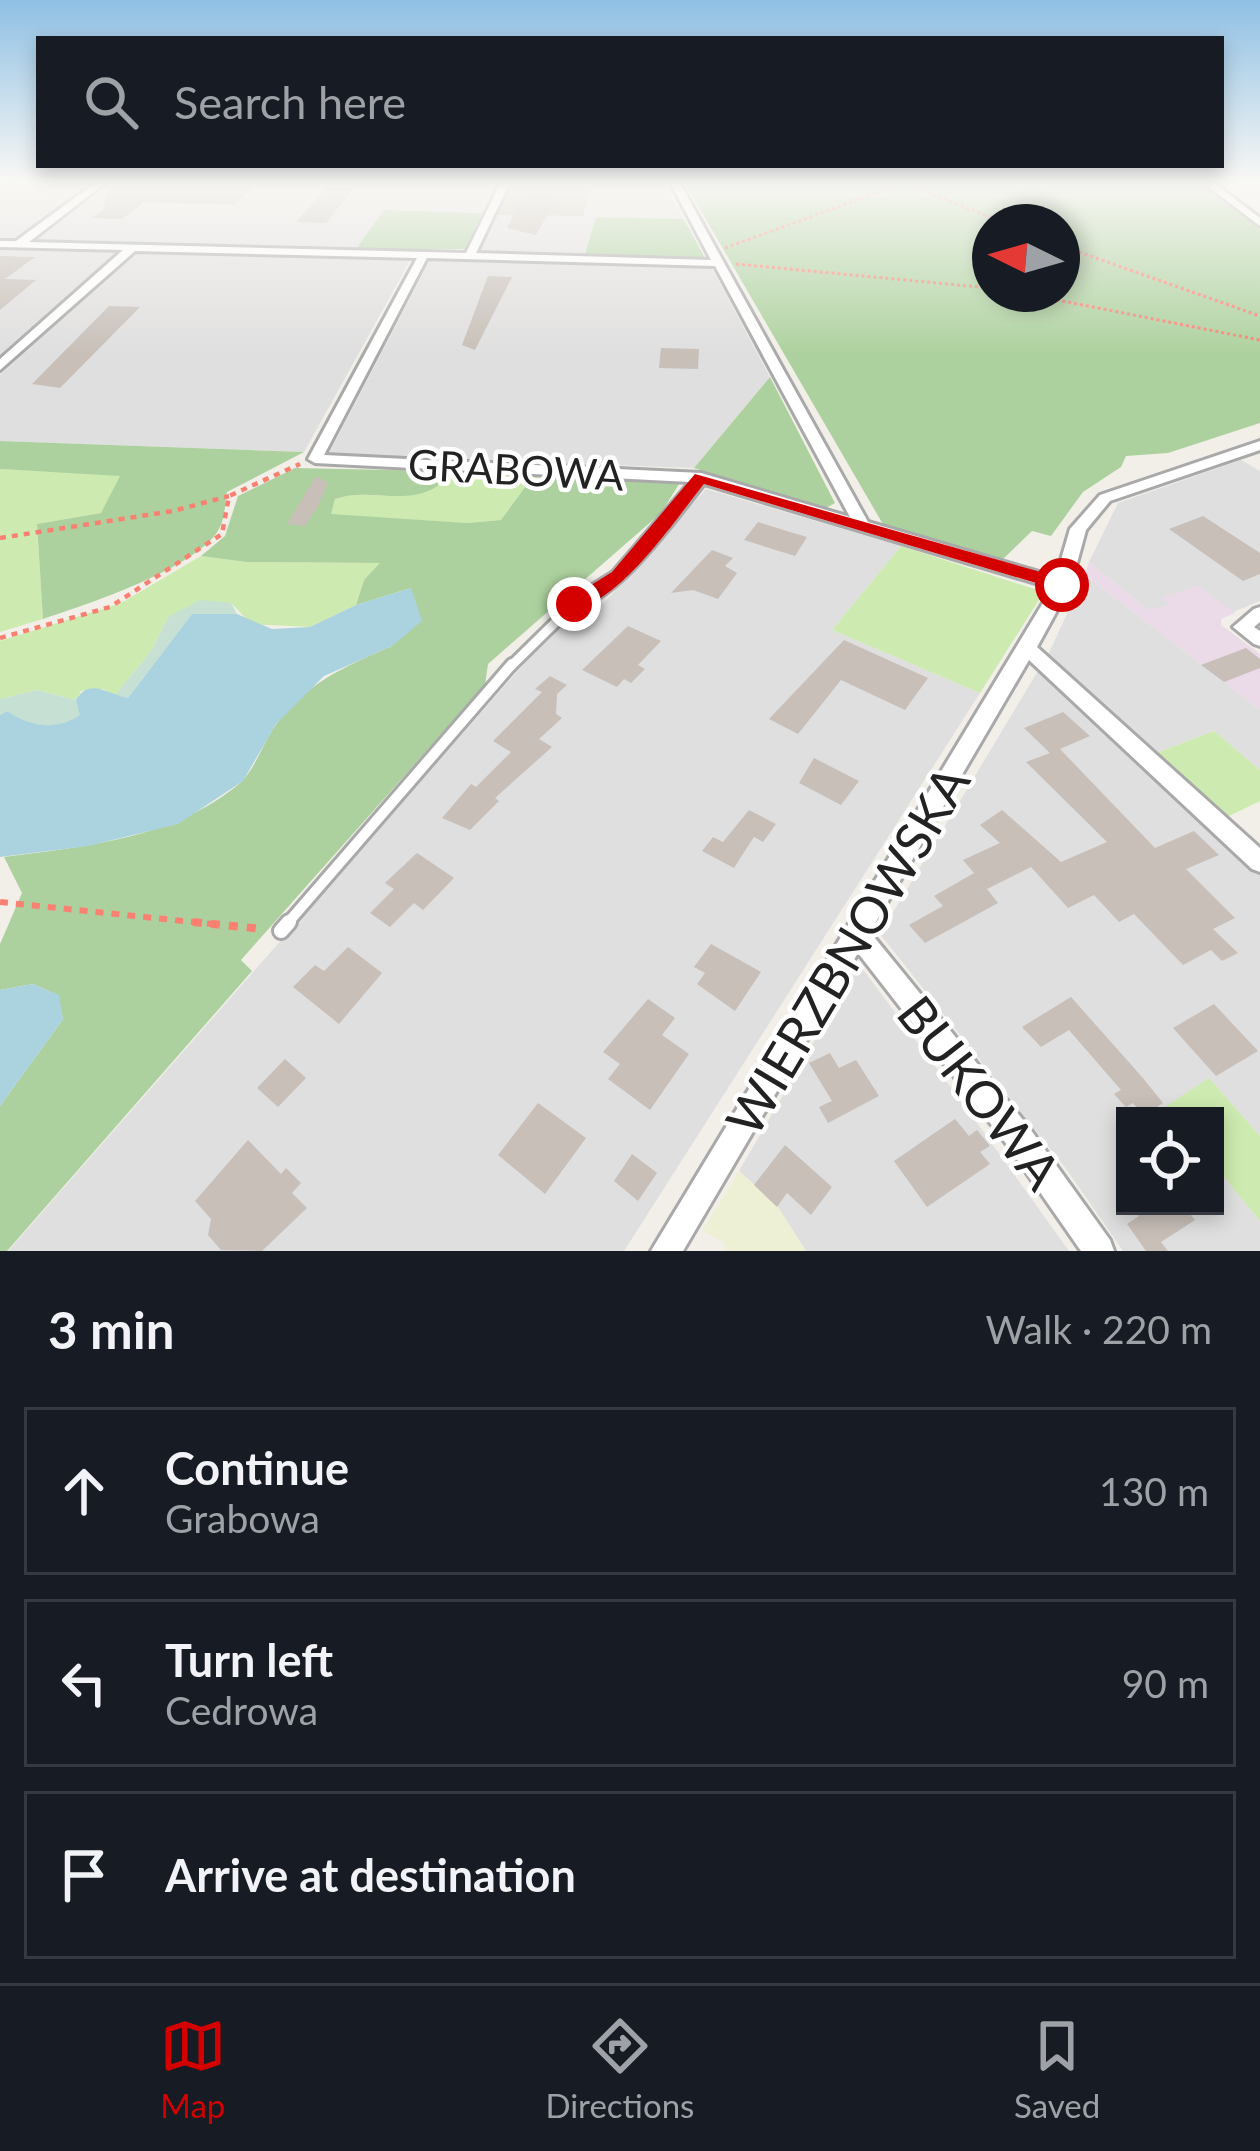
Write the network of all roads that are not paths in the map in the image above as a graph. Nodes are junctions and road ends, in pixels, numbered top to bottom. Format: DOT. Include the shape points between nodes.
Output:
graph roads {
  1 [pos="27,238"];
  2 [pos="478,238"];
  3 [pos="706,238"];
  4 [pos="0,244"];
  5 [pos="19,244"];
  6 [pos="133,247"];
  7 [pos="423,256"];
  8 [pos="469,257"];
  9 [pos="717,258"];
  10 [pos="0,366"];
  11 [pos="1260,445"];
  12 [pos="701,478"];
  13 [pos="863,527"];
  14 [pos="1062,585"];
  15 [pos="574,604"];
  16 [pos="1260,613"];
  17 [pos="1260,640"];
  18 [pos="1027,648"];
  19 [pos="1260,862"];
  20 [pos="281,931"];
  21 [pos="858,935"];
  22 [pos="666,1251"];
  23 [pos="1100,1251"];
  1 -- 5 [label="street"];
  2 -- 8 [label="street"];
  3 -- 9 [label="street"];
  4 -- 5 [label="street"];
  5 -- 6 [label="street"];
  6 -- 7 [label="street"];
  6 -- 10 [label="street"];
  7 -- 8 [label="street"];
  7 -- 12 [label="street, GRABOWA" via="315,460"];
  8 -- 9 [label="street"];
  9 -- 13 [label="street"];
  11 -- 14 [label="street, WIERZBNOWSKA" via="1105,498 1078,529"];
  12 -- 13 [label="street, GRABOWA"];
  12 -- 15 [label="street" via="619,576"];
  13 -- 14 [label="street, GRABOWA"];
  14 -- 18 [label="street, WIERZBNOWSKA"];
  15 -- 20 [label="lane" via="537,636"];
  16 -- 17 [label="street" via="1242,627"];
  18 -- 19 [label="street"];
  18 -- 21 [label="street, WIERZBNOWSKA"];
  21 -- 22 [label="street, WIERZBNOWSKA"];
  21 -- 23 [label="street, BUKOWA"];
}
